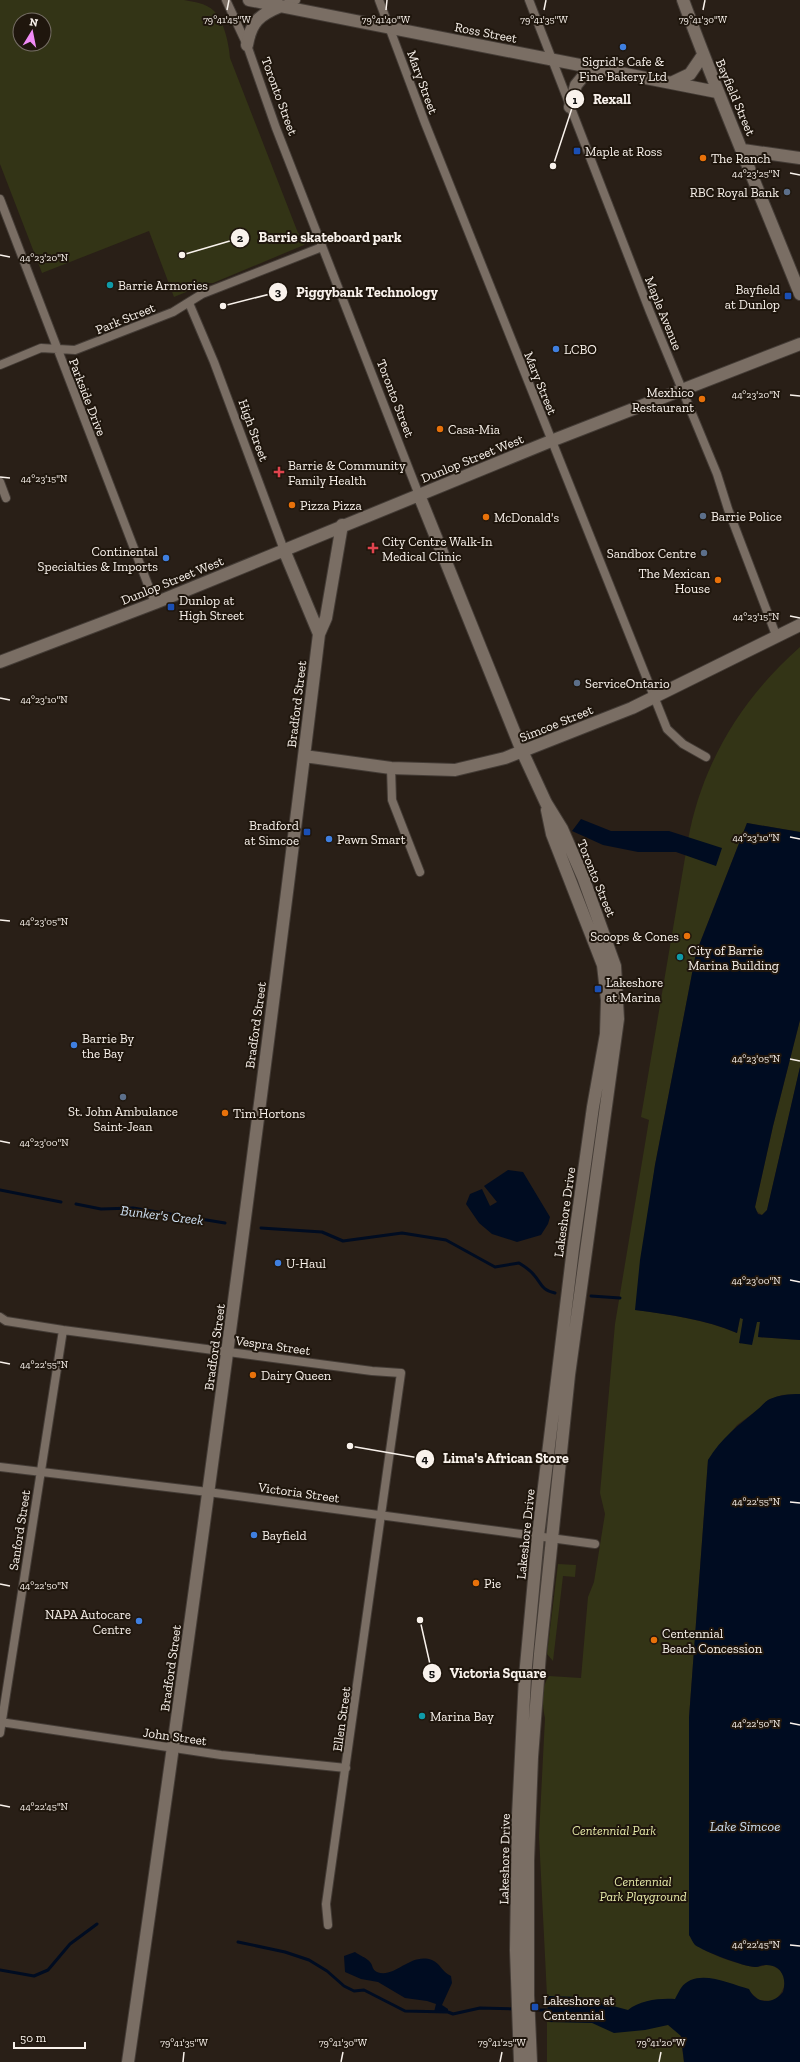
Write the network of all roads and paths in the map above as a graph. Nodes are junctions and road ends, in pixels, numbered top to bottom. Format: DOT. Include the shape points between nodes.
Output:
graph roads {
  1 [pos="226,0"];
  2 [pos="249,0"];
  3 [pos="296,0"];
  4 [pos="379,0"];
  5 [pos="529,0"];
  6 [pos="683,0"];
  7 [pos="281,6"];
  8 [pos="390,28"];
  9 [pos="247,45"];
  10 [pos="703,55"];
  11 [pos="551,60"];
  12 [pos="590,68"];
  13 [pos="671,83"];
  14 [pos="717,92"];
  15 [pos="570,107"];
  16 [pos="743,150"];
  17 [pos="800,158"];
  18 [pos="0,199"];
  19 [pos="322,247"];
  20 [pos="800,294"];
  21 [pos="189,303"];
  22 [pos="800,344"];
  23 [pos="57,349"];
  24 [pos="0,365"];
  25 [pos="684,390"];
  26 [pos="551,441"];
  27 [pos="0,482"];
  28 [pos="419,495"];
  29 [pos="6,498"];
  30 [pos="342,525"];
  31 [pos="284,550"];
  32 [pos="155,603"];
  33 [pos="800,625"];
  34 [pos="319,634"];
  35 [pos="776,635"];
  36 [pos="0,662"];
  37 [pos="655,697"];
  38 [pos="522,751"];
  39 [pos="304,756"];
  40 [pos="706,757"];
  41 [pos="391,768"];
  42 [pos="420,872"];
  43 [pos="609,966"];
  44 [pos="0,1317"];
  45 [pos="63,1330"];
  46 [pos="229,1351"];
  47 [pos="0,1467"];
  48 [pos="40,1472"];
  49 [pos="208,1492"];
  50 [pos="380,1516"];
  51 [pos="538,1536"];
  52 [pos="552,1539"];
  53 [pos="595,1544"];
  54 [pos="1,1722"];
  55 [pos="0,1733"];
  56 [pos="174,1748"];
  57 [pos="346,1768"];
  58 [pos="328,1925"];
  59 [pos="523,1996"];
  60 [pos="524,2021"];
  61 [pos="128,2062"];
  62 [pos="520,2062"];
  63 [pos="531,2062"];
  1 -- 9 [label="street, Toronto Street"];
  2 -- 7 [label="main road, Ross Street"];
  3 -- 7 [label="street"];
  4 -- 8 [label="street, Mary Street"];
  5 -- 11 [label="street, Maple Avenue"];
  6 -- 10 [label="main road, Bayfield Street"];
  7 -- 8 [label="main road, Ross Street"];
  7 -- 9 [label="main road" via="267,12 252,25"];
  8 -- 11 [label="main road, Ross Street"];
  8 -- 26 [label="street, Mary Street"];
  9 -- 19 [label="street, Toronto Street"];
  10 -- 13 [label="main road" via="690,74"];
  10 -- 14 [label="main road, Bayfield Street"];
  11 -- 12 [label="main road, Ross Street"];
  11 -- 15 [label="street, Maple Avenue"];
  12 -- 13 [label="main road, Ross Street"];
  12 -- 15 [label="main road" via="576,86"];
  13 -- 14 [label="main road, Ross Street"];
  14 -- 16 [label="main road, Bayfield Street"];
  15 -- 25 [label="street, Maple Avenue" via="650,312"];
  16 -- 17 [label="main road"];
  16 -- 20 [label="main road, Bayfield Street"];
  18 -- 23 [label="street, Parkside Drive"];
  19 -- 21 [label="street, Park Street" via="202,294"];
  19 -- 28 [label="street, Toronto Street"];
  21 -- 23 [label="street, Park Street" via="173,312 75,350"];
  21 -- 31 [label="street, High Street" via="214,362"];
  22 -- 25 [label="main road, Dunlop Street West"];
  23 -- 24 [label="street, Park Street" via="42,348"];
  23 -- 32 [label="street, Parkside Drive"];
  25 -- 26 [label="main road, Dunlop Street West"];
  25 -- 35 [label="street, Maple Avenue"];
  26 -- 28 [label="main road, Dunlop Street West"];
  26 -- 37 [label="street, Mary Street"];
  27 -- 29 [label="street"];
  28 -- 30 [label="main road, Dunlop Street West"];
  28 -- 38 [label="main road, Toronto Street"];
  30 -- 31 [label="main road, Dunlop Street West"];
  30 -- 34 [label="main road" via="326,618"];
  31 -- 32 [label="main road, Dunlop Street West"];
  31 -- 34 [label="main road, High Street"];
  32 -- 36 [label="main road, Dunlop Street West"];
  33 -- 35 [label="main road, Simcoe Street"];
  34 -- 39 [label="main road, Bradford Street"];
  35 -- 37 [label="main road, Simcoe Street"];
  37 -- 38 [label="main road, Simcoe Street"];
  37 -- 40 [label="street, Mary Street" via="667,729 683,744"];
  38 -- 41 [label="main road, Simcoe Street" via="505,758 455,770"];
  38 -- 43 [label="main road, Toronto Street" via="546,803 552,834"];
  39 -- 41 [label="main road, Simcoe Street"];
  39 -- 46 [label="main road, Bradford Street"];
  41 -- 42 [label="street" via="392,800"];
  43 -- 51 [label="main road, Lakeshore Drive" via="606,1034 573,1249"];
  43 -- 52 [label="main road" via="618,1019 570,1367"];
  44 -- 45 [label="street, Vespra Street" via="6,1321"];
  45 -- 46 [label="street, Vespra Street"];
  45 -- 48 [label="street, Sanford Street"];
  46 -- 49 [label="main road, Bradford Street"];
  46 -- 50 [label="street, Vespra Street" via="401,1373"];
  47 -- 48 [label="street, Victoria Street"];
  48 -- 49 [label="street, Victoria Street"];
  48 -- 54 [label="street, Sanford Street"];
  49 -- 50 [label="street, Victoria Street"];
  49 -- 56 [label="main road, Bradford Street"];
  50 -- 51 [label="street, Victoria Street"];
  50 -- 57 [label="street, Ellen Street"];
  51 -- 52 [label="street, Victoria Street"];
  51 -- 59 [label="main road, Lakeshore Drive" via="525,1677 518,1816 516,1950"];
  52 -- 53 [label="street, Victoria Street"];
  52 -- 59 [label="main road" via="532,1757"];
  54 -- 55 [label="street, Sanford Street"];
  54 -- 56 [label="street, John Street"];
  56 -- 57 [label="street, John Street"];
  56 -- 61 [label="main road, Bradford Street"];
  57 -- 58 [label="street, Ellen Street" via="326,1904"];
  59 -- 60 [label="main road, Lakeshore Drive"];
  60 -- 62 [label="main road, Lakeshore Drive"];
  60 -- 63 [label="main road"];
}
